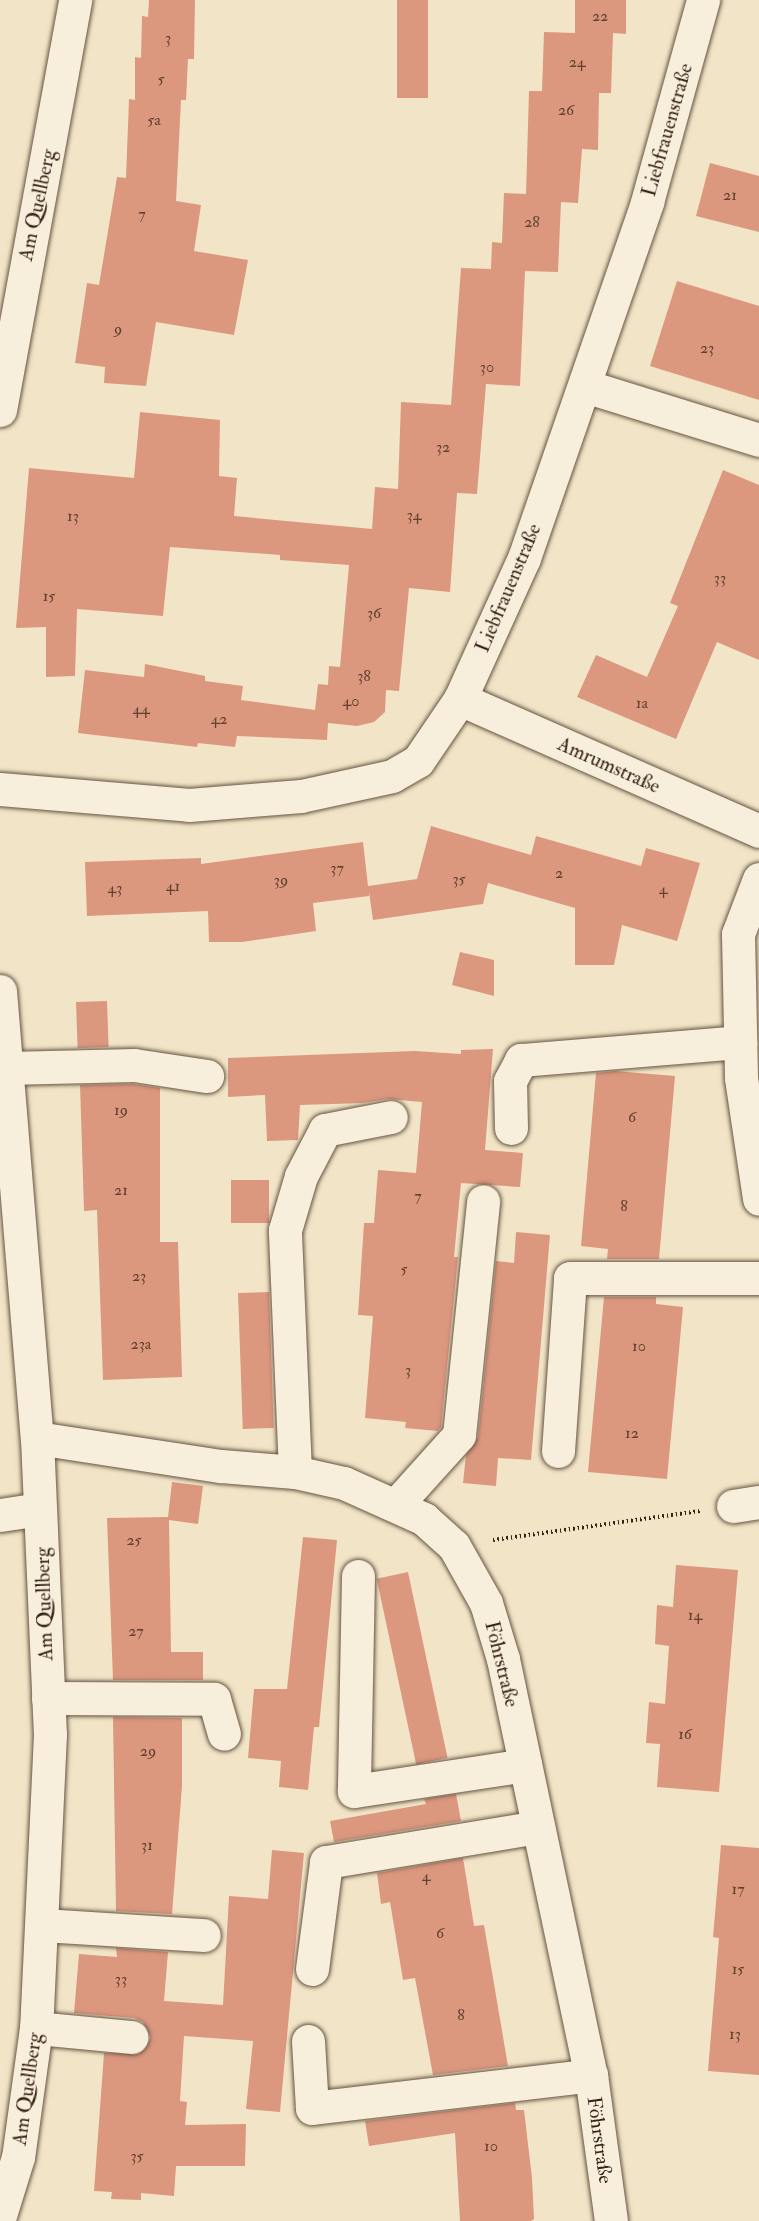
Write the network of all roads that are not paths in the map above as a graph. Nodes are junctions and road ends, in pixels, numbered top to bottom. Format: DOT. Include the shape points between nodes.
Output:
graph roads {
  1 [pos="75,0"];
  2 [pos="703,0"];
  3 [pos="585,386"];
  4 [pos="0,410"];
  5 [pos="759,440"];
  6 [pos="460,699"];
  7 [pos="0,789"];
  8 [pos="759,831"];
  9 [pos="759,879"];
  10 [pos="0,991"];
  11 [pos="741,1042"];
  12 [pos="7,1068"];
  13 [pos="207,1076"];
  14 [pos="750,1078"];
  15 [pos="391,1117"];
  16 [pos="511,1128"];
  17 [pos="759,1198"];
  18 [pos="483,1202"];
  19 [pos="759,1278"];
  20 [pos="37,1438"];
  21 [pos="558,1452"];
  22 [pos="295,1472"];
  23 [pos="396,1505"];
  24 [pos="40,1509"];
  25 [pos="0,1515"];
  26 [pos="358,1576"];
  27 [pos="48,1698"];
  28 [pos="224,1734"];
  29 [pos="525,1765"];
  30 [pos="538,1827"];
  31 [pos="43,1925"];
  32 [pos="204,1935"];
  33 [pos="312,1969"];
  34 [pos="36,2028"];
  35 [pos="132,2037"];
  36 [pos="309,2041"];
  37 [pos="591,2075"];
  38 [pos="0,2215"];
  39 [pos="611,2221"];
  1 -- 4 [label="street, Am Quellberg"];
  2 -- 3 [label="street, Liebfrauenstraße" via="646,201"];
  3 -- 5 [label="street"];
  3 -- 6 [label="street, Liebfrauenstraße" via="524,558"];
  6 -- 7 [label="street, Liebfrauenstraße" via="418,761 393,776 301,796 189,805"];
  6 -- 8 [label="street, Amrumstraße"];
  9 -- 11 [label="street" via="738,934"];
  10 -- 12 [label="street, Am Quellberg"];
  11 -- 14 [label="street"];
  11 -- 16 [label="street" via="521,1060 510,1082"];
  12 -- 13 [label="street" via="134,1065"];
  12 -- 20 [label="street, Am Quellberg"];
  14 -- 17 [label="street"];
  15 -- 22 [label="street" via="325,1130 301,1176 285,1230"];
  18 -- 23 [label="street" via="459,1435"];
  19 -- 21 [label="street" via="570,1278"];
  20 -- 22 [label="street, Föhrstraße" via="221,1466"];
  20 -- 24 [label="street, Am Quellberg"];
  22 -- 23 [label="street, Föhrstraße" via="344,1483"];
  23 -- 29 [label="street, Föhrstraße" via="424,1519 454,1546 486,1603 503,1659"];
  24 -- 25 [label="street"];
  24 -- 27 [label="street, Am Quellberg"];
  26 -- 29 [label="street" via="354,1791"];
  27 -- 28 [label="street" via="214,1700"];
  27 -- 31 [label="street, Am Quellberg"];
  29 -- 30 [label="street, Föhrstraße"];
  30 -- 33 [label="street" via="326,1862"];
  30 -- 37 [label="street, Föhrstraße"];
  31 -- 32 [label="street"];
  31 -- 34 [label="street, Am Quellberg"];
  34 -- 35 [label="street"];
  34 -- 38 [label="street, Am Quellberg" via="18,2157"];
  36 -- 37 [label="street" via="312,2108"];
  37 -- 39 [label="street, Föhrstraße"];
}
